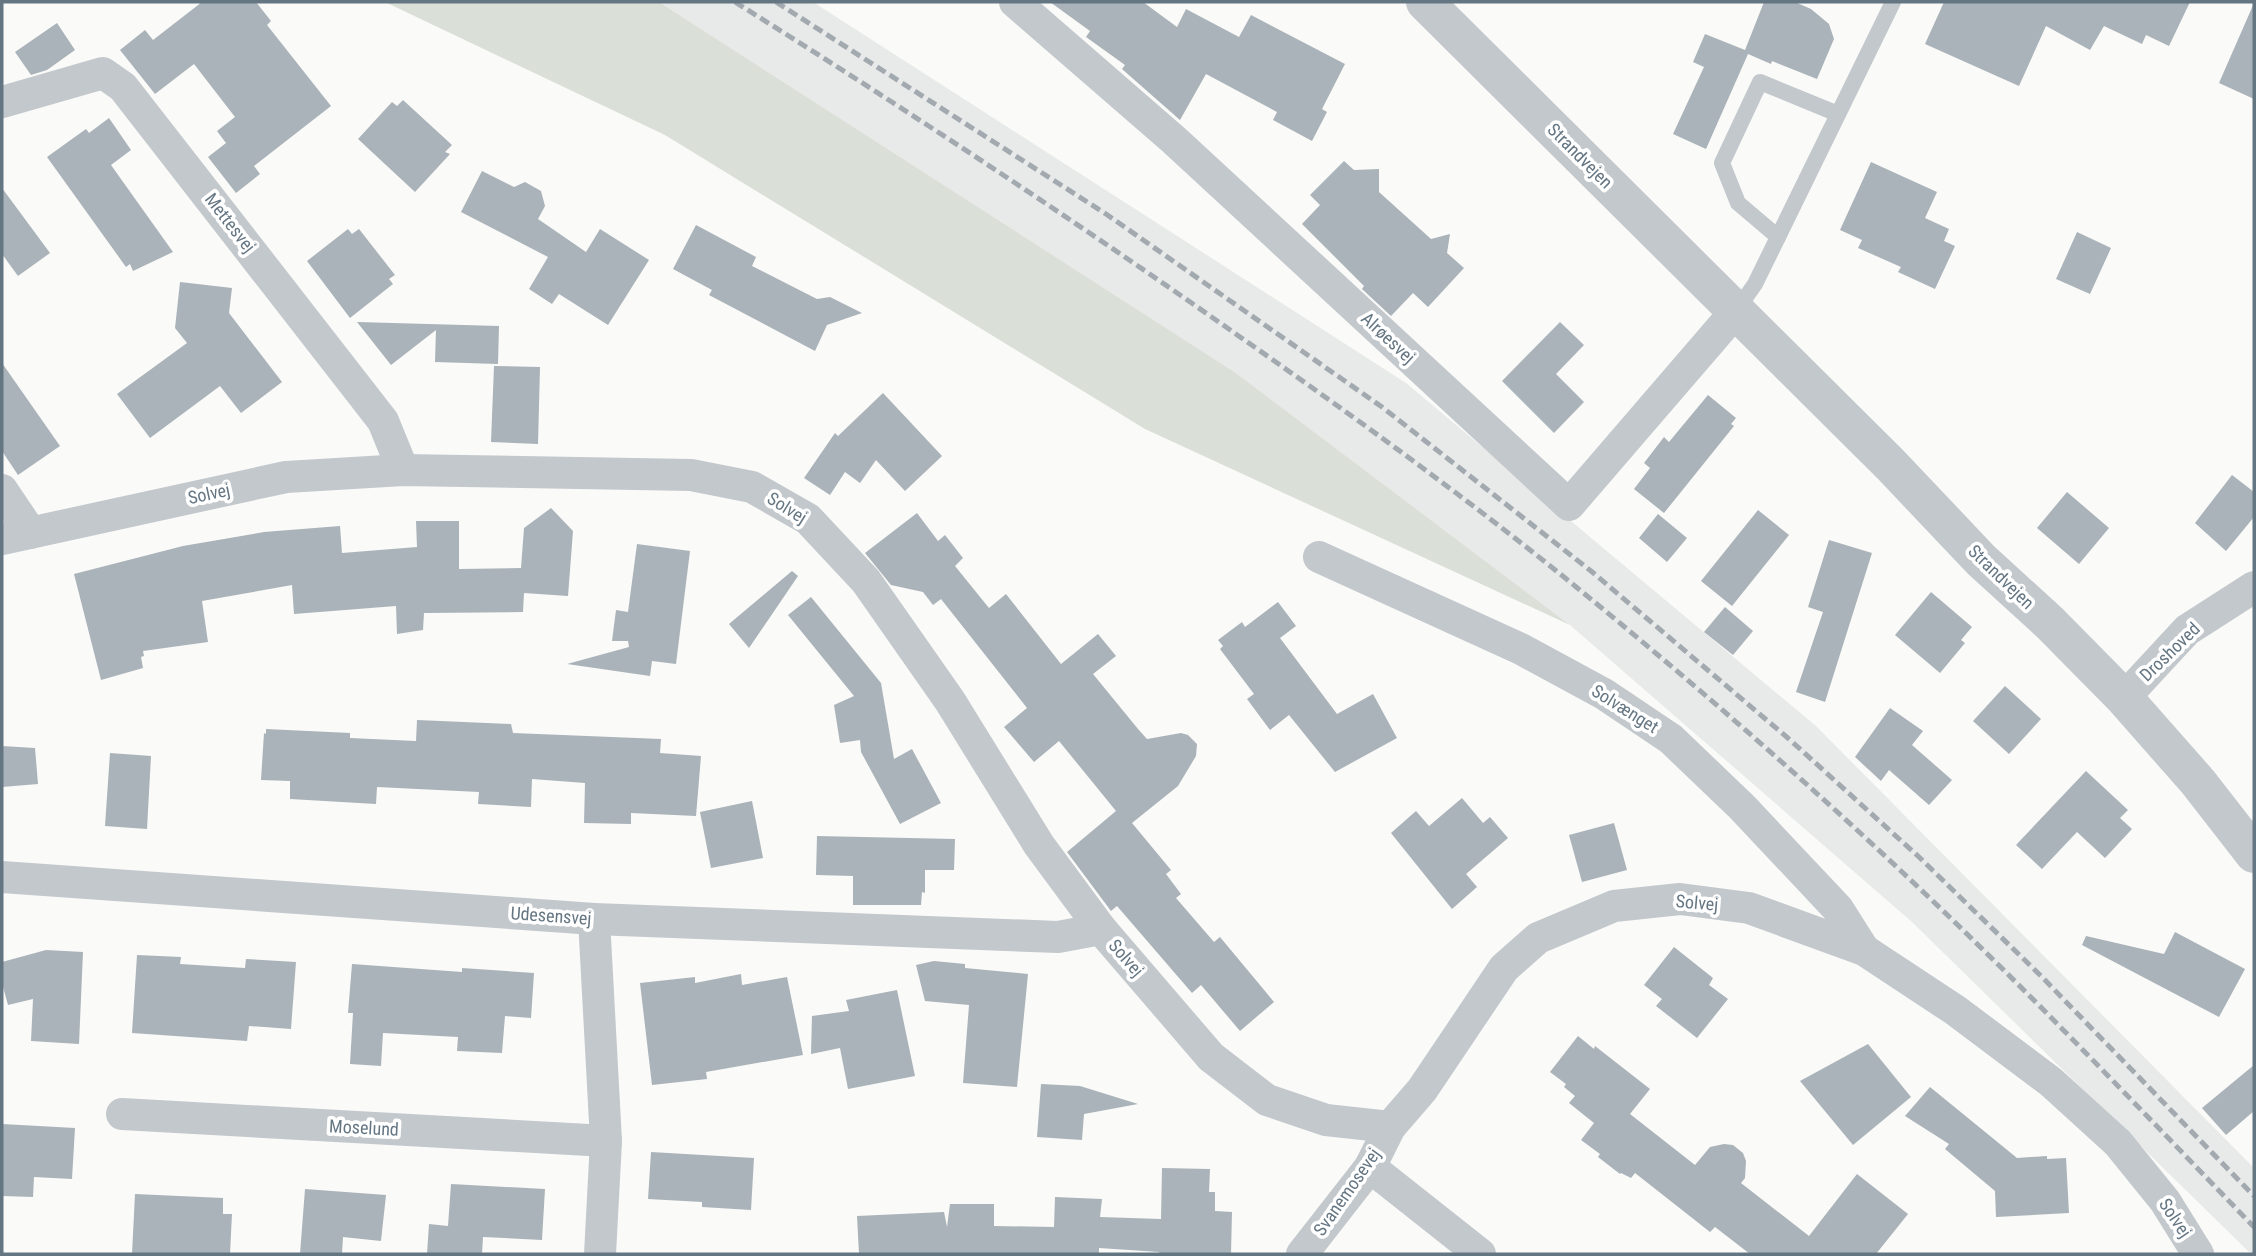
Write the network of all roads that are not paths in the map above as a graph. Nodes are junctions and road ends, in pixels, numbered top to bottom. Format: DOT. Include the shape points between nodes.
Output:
graph roads {
  1 [pos="1015,2"];
  2 [pos="1425,2"];
  3 [pos="1893,2"];
  4 [pos="2,102"];
  5 [pos="1838,114"];
  6 [pos="1778,237"];
  7 [pos="1736,311"];
  8 [pos="403,470"];
  9 [pos="2,490"];
  10 [pos="16,536"];
  11 [pos="1319,557"];
  12 [pos="2254,587"];
  13 [pos="2124,698"];
  14 [pos="2254,855"];
  15 [pos="2,877"];
  16 [pos="594,919"];
  17 [pos="1101,929"];
  18 [pos="1864,950"];
  19 [pos="122,1114"];
  20 [pos="1390,1127"];
  21 [pos="606,1141"];
  22 [pos="1370,1167"];
  23 [pos="600,1254"];
  24 [pos="1302,1254"];
  25 [pos="1480,1254"];
  26 [pos="2199,1254"];
  1 -- 7 [label="street, Alrøesvej" via="1174,140 1569,505"];
  2 -- 7 [label="street, Strandvejen"];
  3 -- 5 [label="lane"];
  4 -- 8 [label="street, Mettesvej" via="103,73 123,87 383,421"];
  5 -- 6 [label="lane"];
  5 -- 6 [label="lane" via="1760,82 1721,163 1738,203"];
  6 -- 7 [label="lane"];
  7 -- 13 [label="street, Strandvejen"];
  8 -- 10 [label="street, Solvej" via="286,477"];
  8 -- 17 [label="street, Solvej" via="691,475 751,486 808,519 866,581 950,701 1040,845"];
  9 -- 10 [label="street"];
  11 -- 18 [label="street, Solvænget" via="1521,649 1604,694 1671,739 1838,909"];
  12 -- 13 [label="street, Droshoved" via="2187,629"];
  13 -- 14 [label="street, Strandvejen"];
  15 -- 16 [label="street, Udesensvej"];
  16 -- 17 [label="street, Udesensvej" via="1058,937"];
  16 -- 21 [label="street"];
  17 -- 20 [label="street, Solvej" via="1211,1057 1268,1100 1326,1120"];
  18 -- 20 [label="street, Solvej" via="1749,908 1680,899 1614,906 1538,938 1504,968 1422,1090"];
  18 -- 26 [label="street, Solvej" via="2051,1082 2118,1143 2165,1201"];
  19 -- 21 [label="street, Moselund"];
  20 -- 22 [label="street, Svanemosevej"];
  21 -- 23 [label="street"];
  22 -- 24 [label="street, Svanemosevej"];
  22 -- 25 [label="street"];
}
